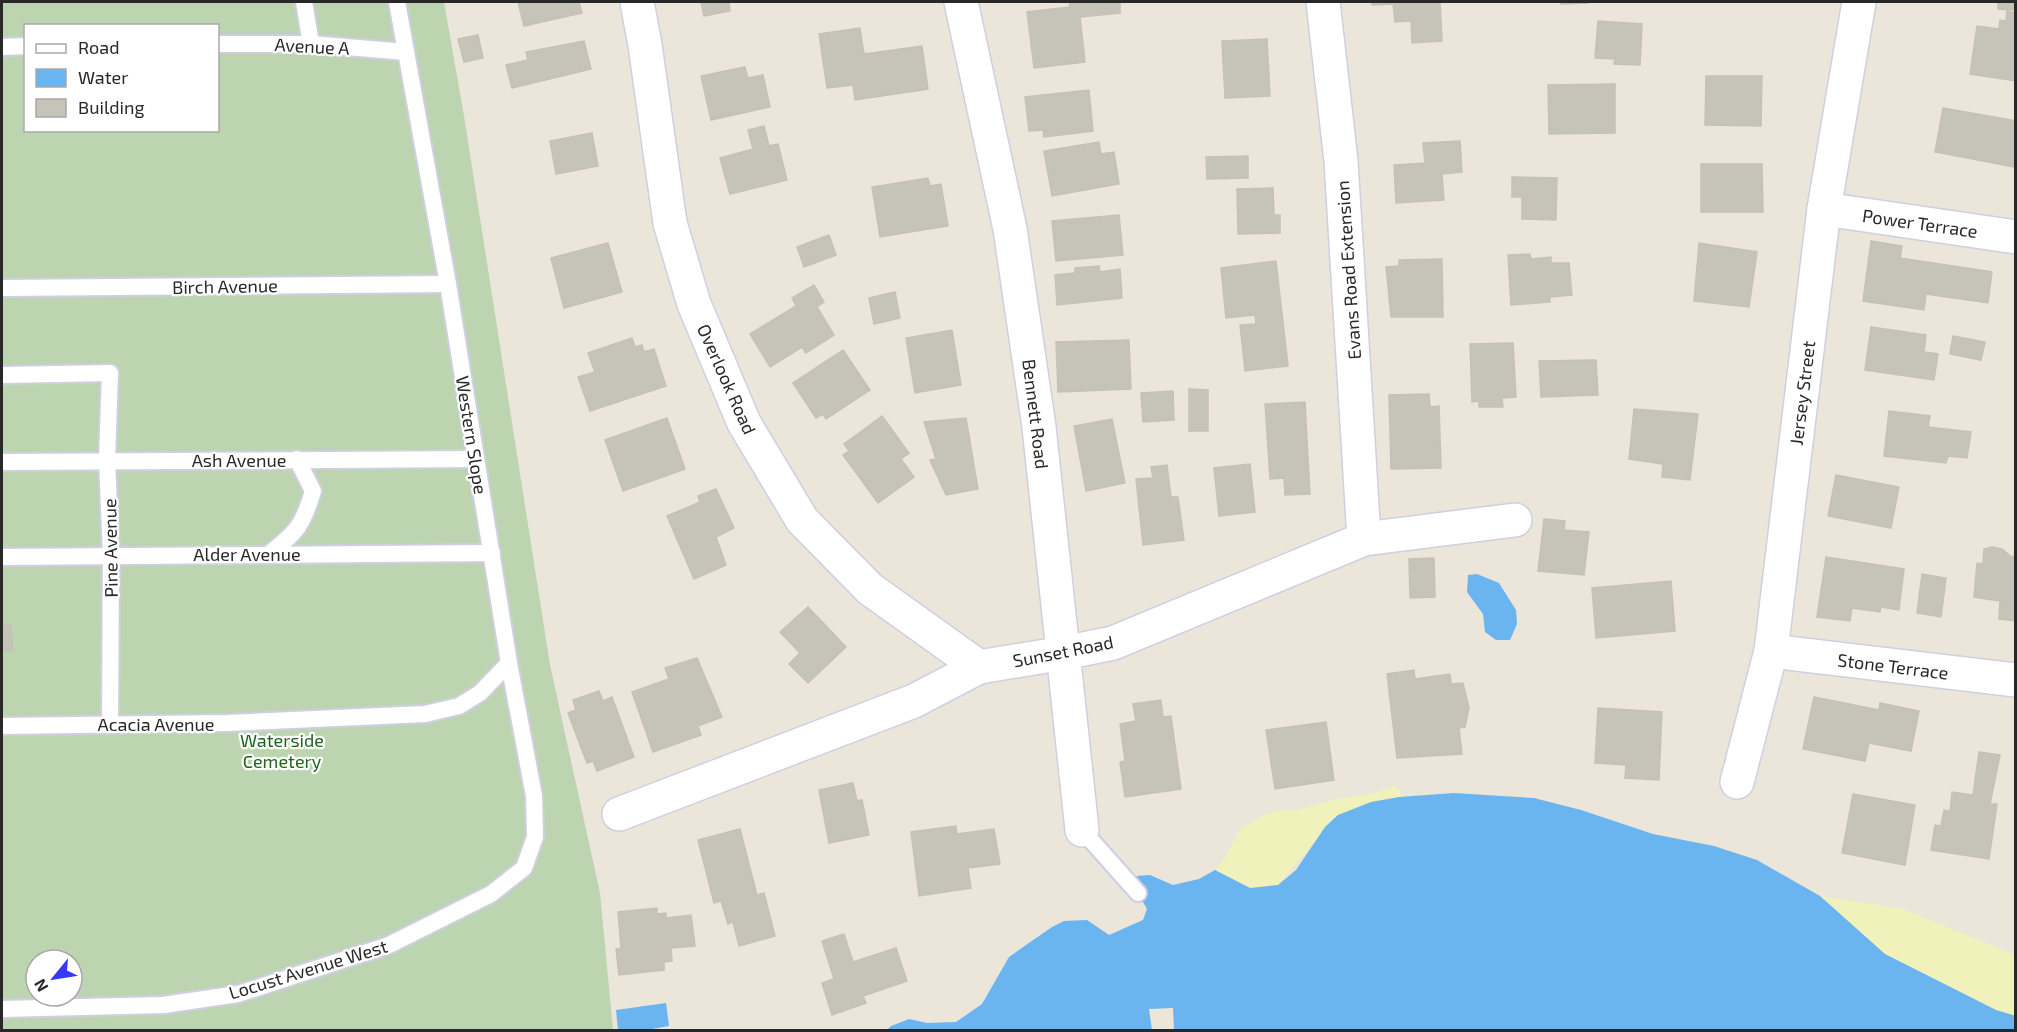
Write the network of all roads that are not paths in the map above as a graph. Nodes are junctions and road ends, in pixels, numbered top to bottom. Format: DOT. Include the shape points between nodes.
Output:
graph roads {
  1 [pos="304,2"];
  2 [pos="397,2"];
  3 [pos="637,2"];
  4 [pos="961,2"];
  5 [pos="1323,2"];
  6 [pos="1858,2"];
  7 [pos="219,44"];
  8 [pos="311,44"];
  9 [pos="24,46"];
  10 [pos="2,47"];
  11 [pos="406,52"];
  12 [pos="1824,209"];
  13 [pos="2016,237"];
  14 [pos="448,284"];
  15 [pos="2,288"];
  16 [pos="2,375"];
  17 [pos="297,459"];
  18 [pos="476,459"];
  19 [pos="107,460"];
  20 [pos="2,462"];
  21 [pos="1515,520"];
  22 [pos="1364,539"];
  23 [pos="492,553"];
  24 [pos="269,554"];
  25 [pos="111,555"];
  26 [pos="2,557"];
  27 [pos="1771,651"];
  28 [pos="1064,653"];
  29 [pos="510,663"];
  30 [pos="979,667"];
  31 [pos="2016,680"];
  32 [pos="110,724"];
  33 [pos="2,726"];
  34 [pos="1737,782"];
  35 [pos="619,814"];
  36 [pos="1082,830"];
  37 [pos="524,868"];
  38 [pos="1138,893"];
  39 [pos="2,1009"];
  1 -- 8 [label="lane"];
  2 -- 11 [label="lane, Western Slope"];
  3 -- 30 [label="street, Overlook Road" via="670,223 694,304 744,423 802,520 870,589"];
  4 -- 28 [label="street, Bennett Road" via="1010,229 1039,427"];
  5 -- 22 [label="street, Evans Road Extension" via="1341,161"];
  6 -- 12 [label="street, Jersey Street"];
  7 -- 8 [label="lane, Avenue A"];
  8 -- 11 [label="lane, Avenue A"];
  9 -- 10 [label="lane"];
  11 -- 14 [label="lane, Western Slope"];
  12 -- 13 [label="street, Power Terrace"];
  12 -- 27 [label="street, Jersey Street"];
  14 -- 15 [label="lane, Birch Avenue"];
  14 -- 18 [label="lane, Western Slope"];
  16 -- 19 [label="lane, Pine Avenue" via="110,373"];
  17 -- 18 [label="lane, Ash Avenue"];
  17 -- 19 [label="lane, Ash Avenue"];
  17 -- 24 [label="lane" via="313,490 308,511 295,534"];
  18 -- 23 [label="lane, Western Slope"];
  19 -- 20 [label="lane, Ash Avenue"];
  19 -- 25 [label="lane, Pine Avenue"];
  21 -- 22 [label="street, Sunset Road"];
  22 -- 28 [label="street, Sunset Road" via="1113,643"];
  23 -- 24 [label="lane, Alder Avenue"];
  23 -- 29 [label="lane, Western Slope"];
  24 -- 25 [label="lane, Alder Avenue"];
  25 -- 26 [label="lane, Alder Avenue"];
  25 -- 32 [label="lane, Pine Avenue"];
  27 -- 31 [label="street, Stone Terrace"];
  27 -- 34 [label="street, Jersey Street"];
  28 -- 30 [label="street, Sunset Road"];
  28 -- 36 [label="street, Bennett Road"];
  29 -- 32 [label="lane, Acacia Avenue" via="480,693 459,706 425,714"];
  29 -- 37 [label="lane, Western Slope" via="534,796 535,837"];
  30 -- 35 [label="street, Sunset Road" via="915,701"];
  32 -- 33 [label="lane, Acacia Avenue"];
  36 -- 38 [label="lane"];
  37 -- 39 [label="lane, Locust Avenue West" via="491,894 390,945 238,994 163,1005"];
}
